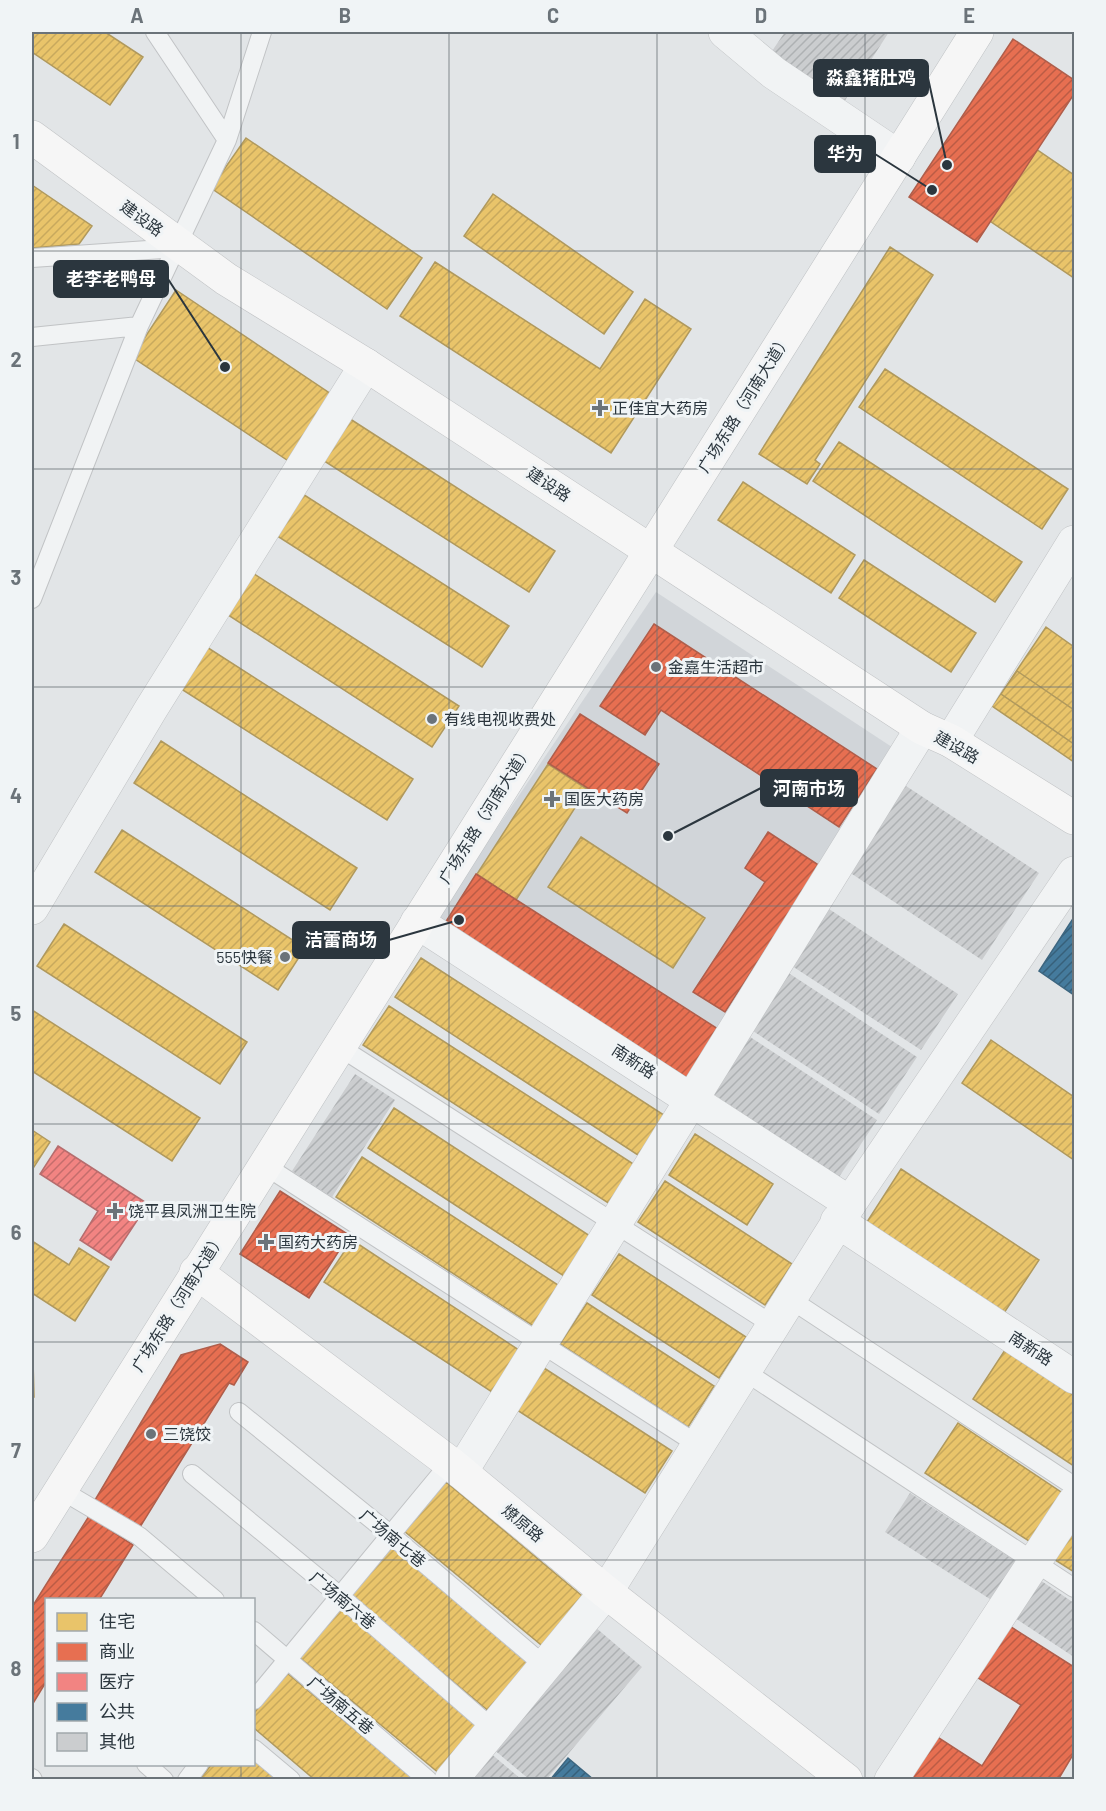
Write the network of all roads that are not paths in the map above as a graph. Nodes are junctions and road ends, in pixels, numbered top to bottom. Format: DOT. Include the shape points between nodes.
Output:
graph roads {
  1 [pos="154,32"];
  2 [pos="725,32"];
  3 [pos="977,32"];
  4 [pos="256,36"];
  5 [pos="32,137"];
  6 [pos="227,140"];
  7 [pos="899,157"];
  8 [pos="177,248"];
  9 [pos="32,258"];
  10 [pos="139,326"];
  11 [pos="32,337"];
  12 [pos="366,365"];
  13 [pos="1074,542"];
  14 [pos="651,550"];
  15 [pos="32,599"];
  16 [pos="936,734"];
  17 [pos="1074,818"];
  18 [pos="1074,873"];
  19 [pos="32,908"];
  20 [pos="417,922"];
  21 [pos="338,1046"];
  22 [pos="693,1099"];
  23 [pos="264,1165"];
  24 [pos="844,1212"];
  25 [pos="615,1224"];
  26 [pos="196,1272"];
  27 [pos="782,1312"];
  28 [pos="541,1344"];
  29 [pos="744,1371"];
  30 [pos="1074,1377"];
  31 [pos="239,1412"];
  32 [pos="697,1444"];
  33 [pos="456,1468"];
  34 [pos="192,1474"];
  35 [pos="1074,1486"];
  36 [pos="61,1490"];
  37 [pos="1074,1502"];
  38 [pos="391,1535"];
  39 [pos="32,1536"];
  40 [pos="1035,1562"];
  41 [pos="1074,1588"];
  42 [pos="606,1592"];
  43 [pos="340,1596"];
  44 [pos="214,1598"];
  45 [pos="255,1632"];
  46 [pos="287,1659"];
  47 [pos="544,1666"];
  48 [pos="255,1699"];
  49 [pos="493,1729"];
  50 [pos="255,1750"];
  51 [pos="148,1766"];
  52 [pos="197,1766"];
  53 [pos="164,1779"];
  54 [pos="187,1779"];
  55 [pos="291,1779"];
  56 [pos="428,1779"];
  57 [pos="451,1779"];
  58 [pos="846,1779"];
  59 [pos="891,1779"];
  1 -- 6 [label="lane"];
  2 -- 7 [label="street" via="774,73"];
  3 -- 7 [label="main road, 广场东路（河南大道）"];
  4 -- 6 [label="lane"];
  5 -- 12 [label="main road, 建设路" via="226,279"];
  6 -- 8 [label="lane"];
  7 -- 14 [label="main road, 广场东路（河南大道）"];
  8 -- 9 [label="lane"];
  8 -- 10 [label="lane"];
  10 -- 11 [label="lane"];
  10 -- 15 [label="lane"];
  12 -- 14 [label="main road, 建设路"];
  12 -- 19 [label="street"];
  13 -- 16 [label="street"];
  14 -- 16 [label="main road, 建设路"];
  14 -- 20 [label="main road, 广场东路（河南大道）"];
  16 -- 17 [label="main road, 建设路"];
  16 -- 22 [label="street"];
  18 -- 24 [label="street"];
  20 -- 21 [label="main road, 广场东路（河南大道）"];
  20 -- 22 [label="street, 南新路"];
  21 -- 23 [label="main road, 广场东路（河南大道）"];
  21 -- 25 [label="lane"];
  22 -- 24 [label="street, 南新路"];
  22 -- 25 [label="street"];
  23 -- 26 [label="main road, 广场东路（河南大道）"];
  23 -- 28 [label="lane"];
  24 -- 27 [label="street"];
  24 -- 30 [label="street, 南新路"];
  25 -- 27 [label="lane"];
  25 -- 28 [label="street"];
  26 -- 33 [label="main road, 燎原路"];
  26 -- 36 [label="main road, 广场东路（河南大道）"];
  27 -- 29 [label="street"];
  27 -- 35 [label="lane"];
  28 -- 32 [label="lane"];
  28 -- 33 [label="street"];
  29 -- 32 [label="street"];
  29 -- 40 [label="lane"];
  31 -- 38 [label="lane, 广场南七巷"];
  32 -- 42 [label="street"];
  33 -- 38 [label="lane"];
  33 -- 42 [label="main road, 燎原路"];
  34 -- 43 [label="lane, 广场南六巷"];
  36 -- 39 [label="main road, 广场东路（河南大道）"];
  36 -- 44 [label="lane" via="139,1536"];
  37 -- 40 [label="street"];
  38 -- 43 [label="lane"];
  38 -- 47 [label="lane, 广场南七巷"];
  40 -- 41 [label="lane"];
  40 -- 59 [label="street"];
  42 -- 47 [label="street"];
  42 -- 58 [label="main road, 燎原路"];
  43 -- 46 [label="lane"];
  43 -- 49 [label="lane, 广场南六巷"];
  45 -- 46 [label="lane, 广场南五巷"];
  46 -- 48 [label="lane"];
  46 -- 56 [label="lane, 广场南五巷"];
  47 -- 49 [label="street"];
  49 -- 57 [label="street"];
  50 -- 55 [label="lane"];
  51 -- 53 [label="lane"];
  52 -- 54 [label="lane"];
}
